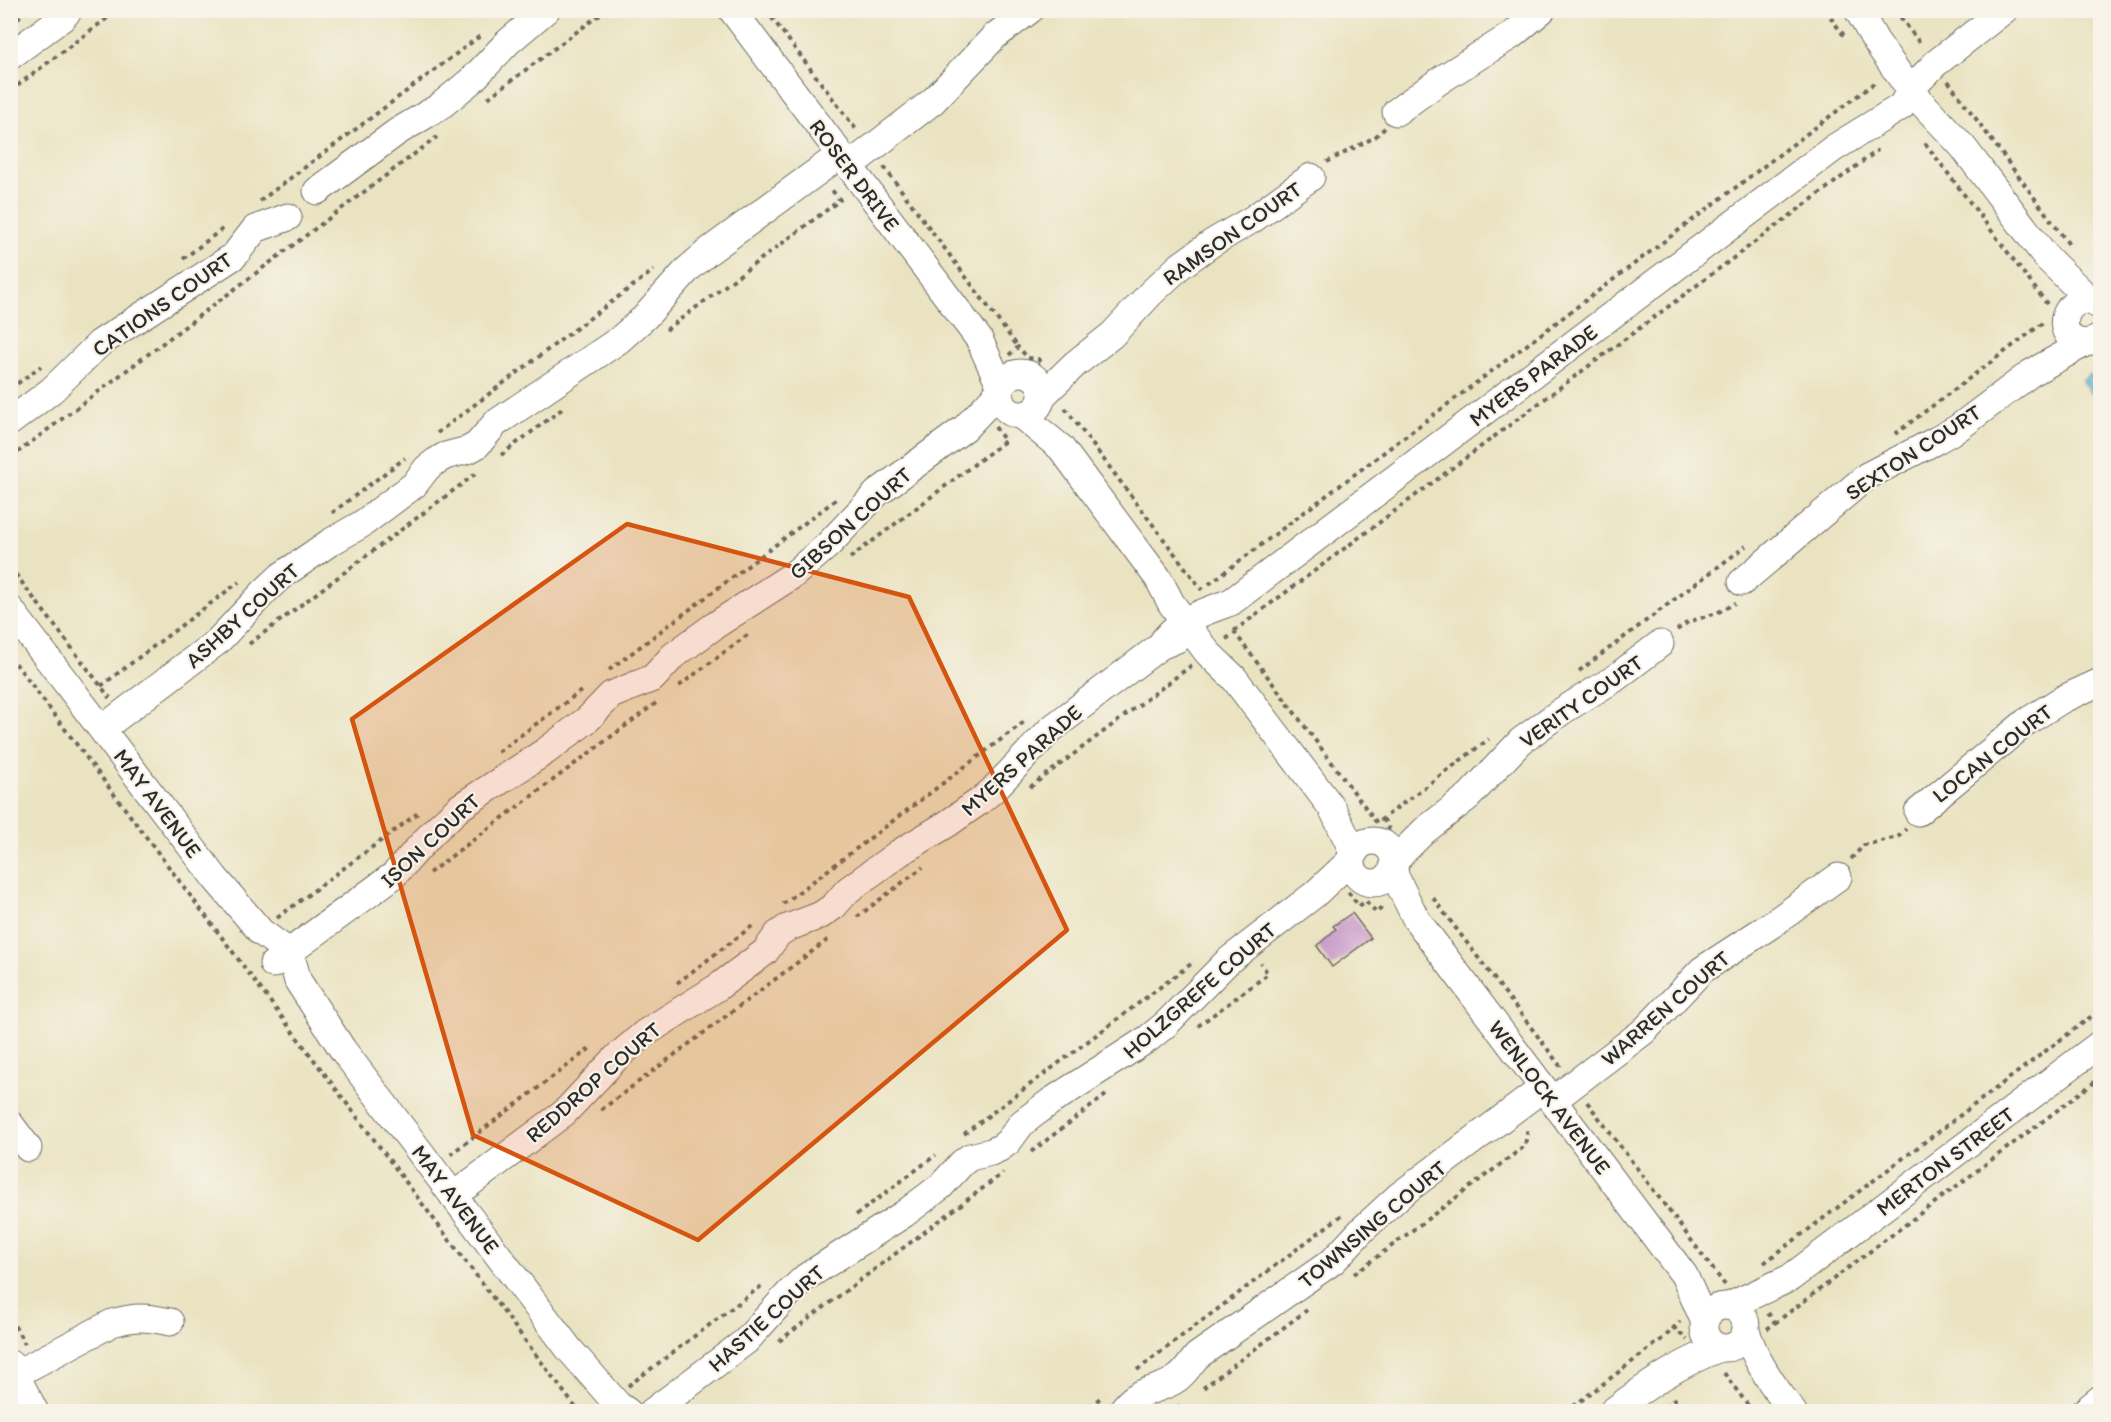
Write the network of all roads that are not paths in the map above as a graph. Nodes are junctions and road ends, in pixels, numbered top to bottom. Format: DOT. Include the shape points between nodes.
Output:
graph roads {
  1 [pos="546,10"];
  2 [pos="732,10"];
  3 [pos="1030,10"];
  4 [pos="1542,10"];
  5 [pos="1860,10"];
  6 [pos="2004,10"];
  7 [pos="65,14"];
  8 [pos="10,56"];
  9 [pos="1922,77"];
  10 [pos="1396,112"];
  11 [pos="845,161"];
  12 [pos="1311,177"];
  13 [pos="317,191"];
  14 [pos="288,217"];
  15 [pos="2047,258"];
  16 [pos="2096,303"];
  17 [pos="2055,311"];
  18 [pos="2094,344"];
  19 [pos="2031,373"];
  20 [pos="1025,390"];
  21 [pos="10,422"];
  22 [pos="1742,582"];
  23 [pos="10,609"];
  24 [pos="1209,616"];
  25 [pos="1660,644"];
  26 [pos="2100,682"];
  27 [pos="588,719"];
  28 [pos="102,729"];
  29 [pos="1918,812"];
  30 [pos="1373,861"];
  31 [pos="1838,877"];
  32 [pos="765,952"];
  33 [pos="281,958"];
  34 [pos="2100,1044"];
  35 [pos="1548,1095"];
  36 [pos="10,1124"];
  37 [pos="28,1148"];
  38 [pos="941,1186"];
  39 [pos="453,1196"];
  40 [pos="1790,1278"];
  41 [pos="1716,1314"];
  42 [pos="170,1322"];
  43 [pos="1732,1346"];
  44 [pos="569,1349"];
  45 [pos="13,1369"];
  46 [pos="1651,1382"];
  47 [pos="628,1399"];
  48 [pos="2100,1399"];
  49 [pos="1116,1401"];
  50 [pos="34,1412"];
  51 [pos="602,1412"];
  52 [pos="652,1412"];
  53 [pos="1612,1412"];
  54 [pos="1793,1412"];
  55 [pos="2084,1412"];
  1 -- 13 [label="street" via="439,107 396,132"];
  2 -- 11 [label="street, ROSER DRIVE"];
  3 -- 11 [label="street, ASHBY COURT" via="995,36 933,101 871,150"];
  4 -- 10 [label="street" via="1512,35"];
  5 -- 9 [label="street" via="1875,40"];
  6 -- 9 [label="street, MYERS PARADE"];
  7 -- 8 [label="street"];
  9 -- 15 [label="street" via="1963,147"];
  9 -- 24 [label="street, MYERS PARADE" via="1891,95 1834,148"];
  11 -- 20 [label="street, ROSER DRIVE" via="979,339"];
  11 -- 28 [label="street, ASHBY COURT" via="709,251 618,340 496,423 477,445 435,462 414,485 362,524 281,576 218,641"];
  12 -- 20 [label="street, RAMSON COURT" via="1180,266 1112,335 1075,364"];
  14 -- 21 [label="street, CATIONS COURT" via="255,229 234,256 100,343 52,390"];
  15 -- 16 [label="street"];
  15 -- 17 [label="street"];
  16 -- 17 [label="street" via="2084,300"];
  17 -- 18 [label="street" via="2072,338"];
  17 -- 19 [label="street, SEXTON COURT" via="2056,341"];
  18 -- 19 [label="street, SEXTON COURT"];
  19 -- 22 [label="street, SEXTON COURT" via="1958,428 1867,476"];
  20 -- 24 [label="street, ROSER DRIVE" via="1061,448 1158,578 1171,603"];
  20 -- 27 [label="street, GIBSON COURT" via="965,428 877,493 794,575 714,626 673,656 653,678 611,695"];
  23 -- 28 [label="street, MAY AVENUE"];
  24 -- 30 [label="street, WENLOCK AVENUE" via="1208,653 1234,678 1332,808 1349,843"];
  24 -- 32 [label="street, MYERS PARADE" via="1160,646 1051,729 980,801 899,853 821,915 778,934"];
  25 -- 30 [label="street, VERITY COURT" via="1521,741 1469,796 1401,854"];
  26 -- 29 [label="street, LOCAN COURT" via="2063,699 2026,723"];
  27 -- 33 [label="street, ISON COURT" via="460,807 394,875"];
  28 -- 33 [label="street, MAY AVENUE" via="215,878 252,946"];
  30 -- 35 [label="street, WENLOCK AVENUE" via="1395,876 1416,920"];
  30 -- 38 [label="street, HOLZGREFE COURT" via="1315,894 1215,974 1149,1038 1050,1102 1022,1123 1000,1148 970,1157"];
  31 -- 35 [label="street, WARREN COURT" via="1702,970 1644,1031"];
  32 -- 39 [label="street, REDDROP COURT" via="645,1033 564,1113"];
  33 -- 39 [label="street, MAY AVENUE" via="278,979 289,996 343,1050"];
  34 -- 40 [label="street, MERTON STREET"];
  35 -- 41 [label="street, WENLOCK AVENUE"];
  35 -- 49 [label="street, TOWNSING COURT" via="1521,1105 1400,1195 1333,1262 1197,1356 1180,1377 1128,1401"];
  36 -- 37 [label="street"];
  38 -- 52 [label="street, HASTIE COURT" via="806,1277 746,1341"];
  39 -- 44 [label="street, MAY AVENUE"];
  40 -- 41 [label="street, MERTON STREET"];
  40 -- 43 [label="street, MERTON STREET"];
  41 -- 43 [label="street" via="1705,1337 1714,1346"];
  41 -- 43 [label="street" via="1738,1310 1742,1315"];
  41 -- 46 [label="street, MERTON STREET"];
  42 -- 45 [label="street" via="144,1317 112,1323"];
  43 -- 46 [label="street, MERTON STREET" via="1698,1357"];
  43 -- 54 [label="street" via="1753,1351 1768,1380"];
  44 -- 47 [label="street, MAY AVENUE" via="618,1405"];
  44 -- 51 [label="street, MAY AVENUE"];
  45 -- 50 [label="street"];
  46 -- 53 [label="street, MERTON STREET"];
  48 -- 55 [label="street"];
}
